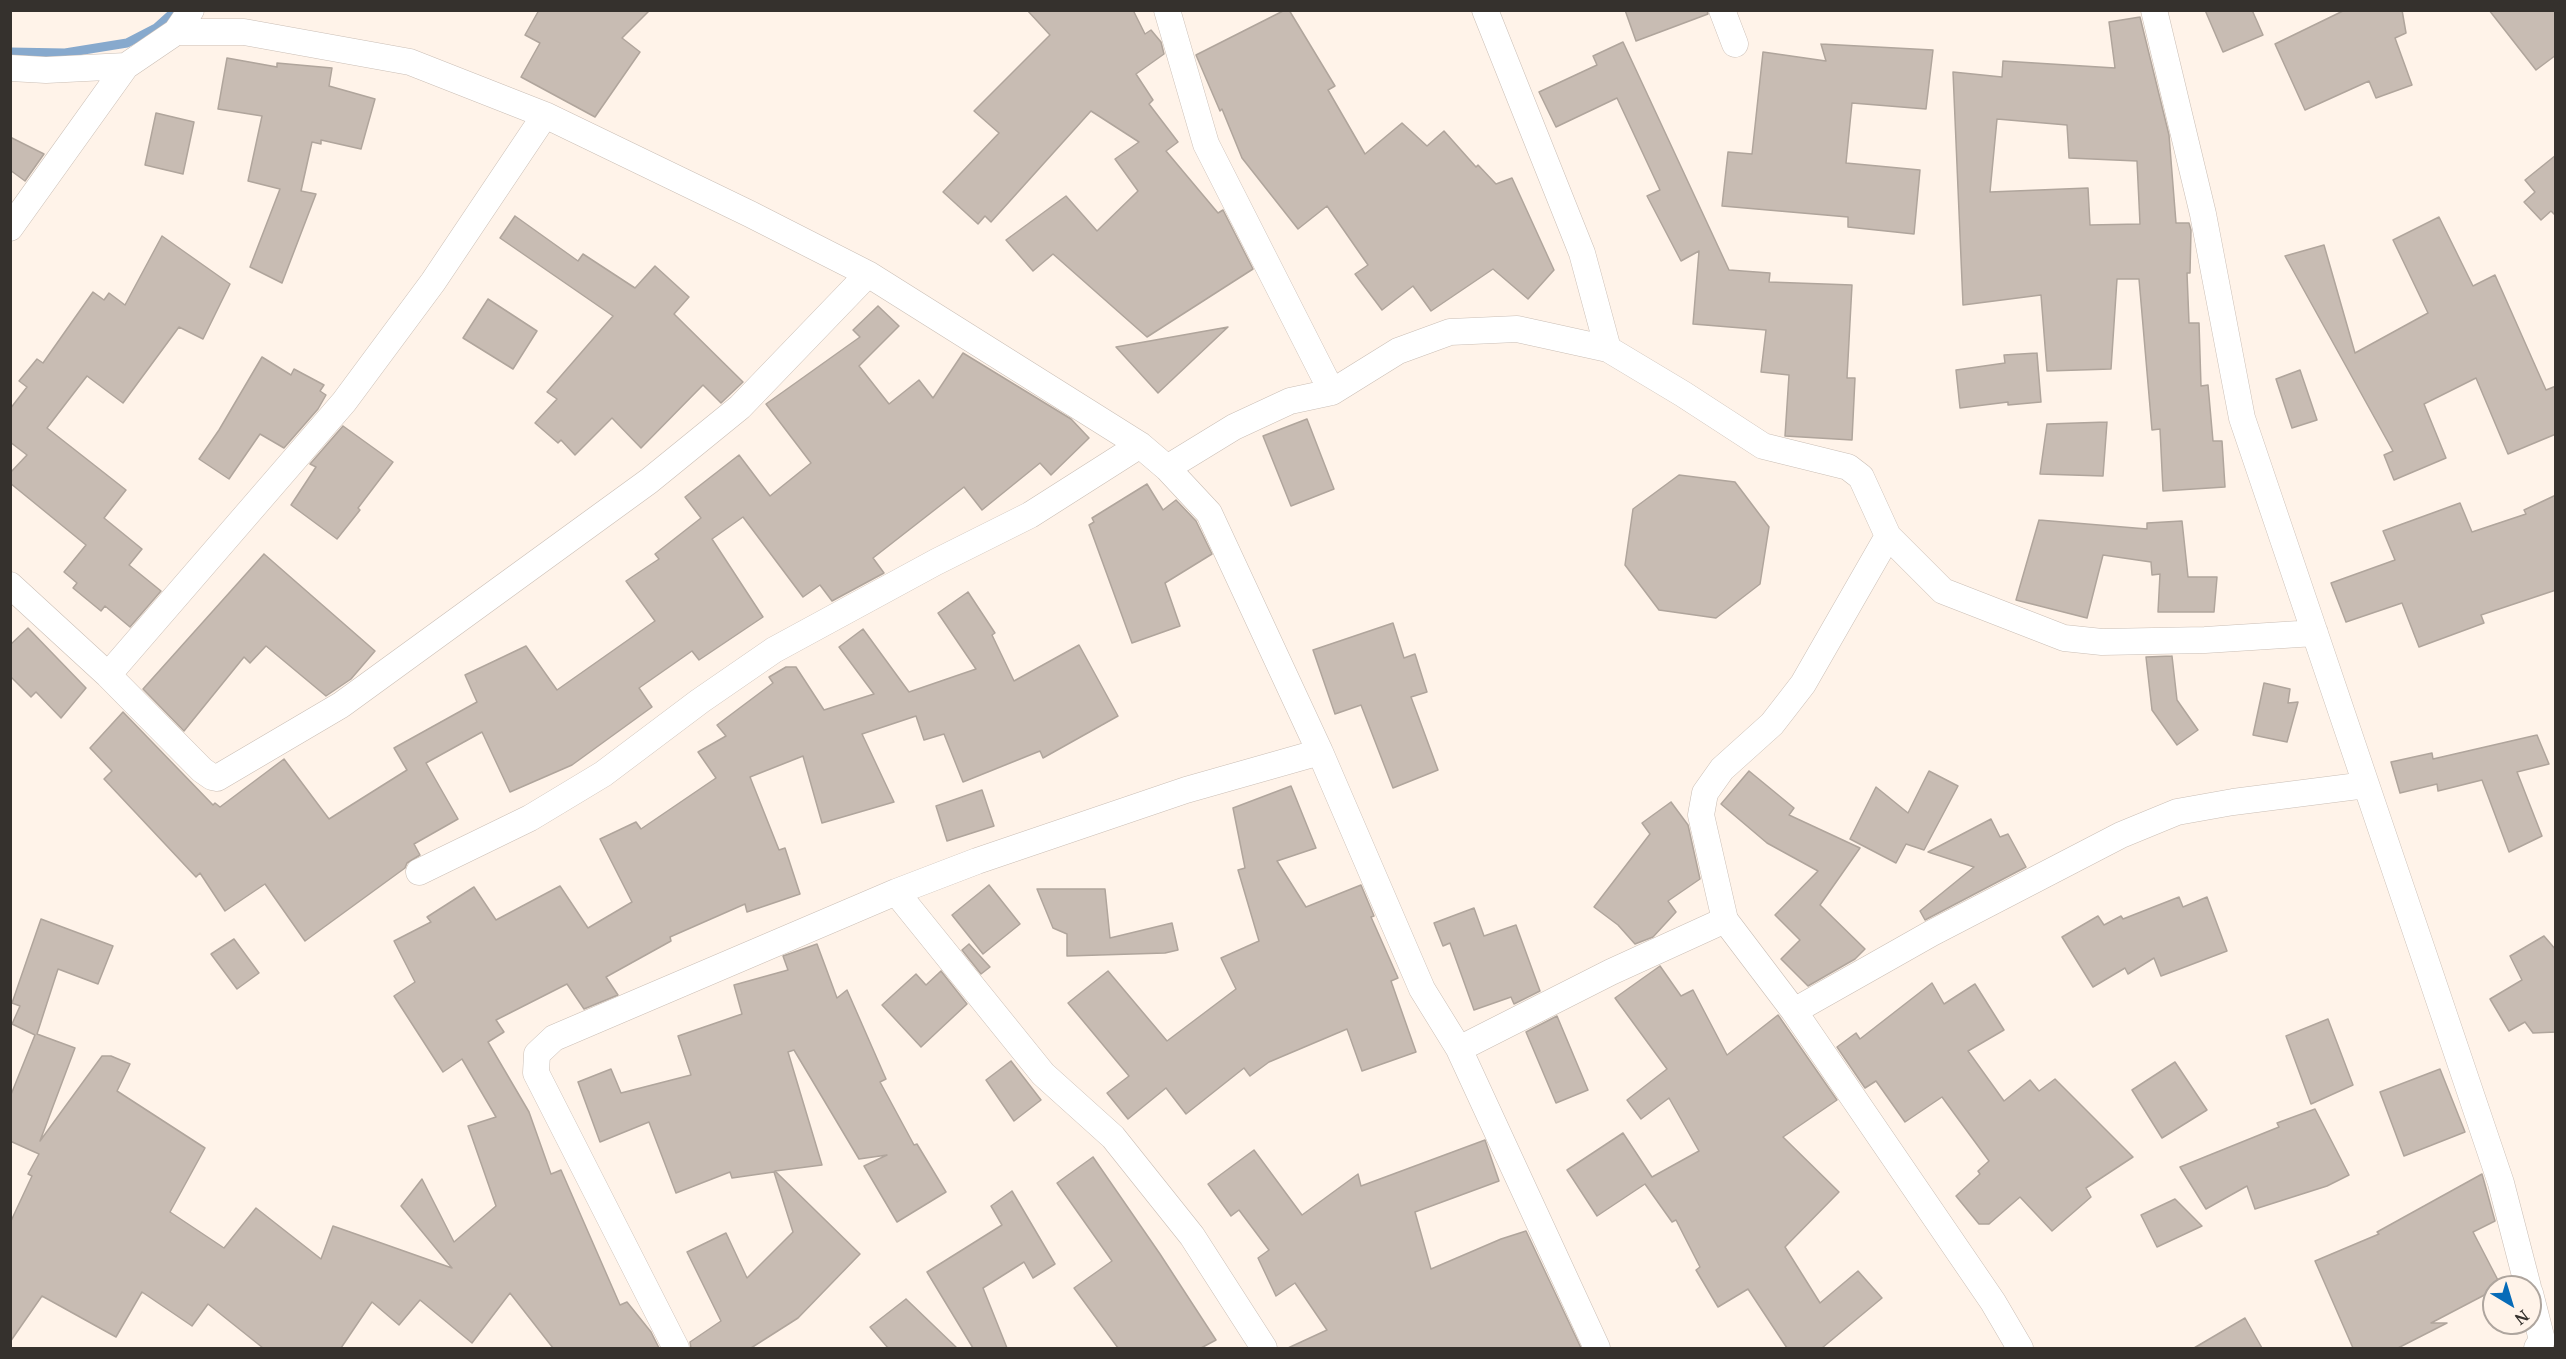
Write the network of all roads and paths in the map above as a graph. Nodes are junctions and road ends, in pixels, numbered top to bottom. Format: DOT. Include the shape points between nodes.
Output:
graph roads {
  1 [pos="192,10"];
  2 [pos="230,10"];
  3 [pos="1167,10"];
  4 [pos="1485,10"];
  5 [pos="1722,10"];
  6 [pos="2154,10"];
  7 [pos="176,32"];
  8 [pos="244,32"];
  9 [pos="1735,44"];
  10 [pos="126,66"];
  11 [pos="10,68"];
  12 [pos="545,115"];
  13 [pos="10,228"];
  14 [pos="868,274"];
  15 [pos="1608,349"];
  16 [pos="1332,392"];
  17 [pos="1140,446"];
  18 [pos="1167,468"];
  19 [pos="1888,536"];
  20 [pos="10,585"];
  21 [pos="2315,633"];
  22 [pos="108,675"];
  23 [pos="1320,752"];
  24 [pos="2366,785"];
  25 [pos="419,872"];
  26 [pos="896,892"];
  27 [pos="1725,920"];
  28 [pos="1794,1011"];
  29 [pos="1459,1049"];
  30 [pos="2525,1275"];
  31 [pos="676,1348"];
  32 [pos="1264,1348"];
  33 [pos="1597,1348"];
  34 [pos="2020,1348"];
  1 -- 7 [label="street"];
  2 -- 8 [label="street"];
  3 -- 16 [label="street" via="1206,144"];
  4 -- 15 [label="street" via="1582,253"];
  5 -- 9 [label="street"];
  6 -- 21 [label="street" via="2203,214 2242,418"];
  7 -- 8 [label="street"];
  7 -- 10 [label="street"];
  8 -- 12 [label="street" via="410,62"];
  10 -- 11 [label="street"];
  10 -- 13 [label="street"];
  12 -- 14 [label="street"];
  12 -- 22 [label="street" via="433,282 344,402"];
  14 -- 17 [label="street"];
  14 -- 22 [label="street" via="740,407 649,481 341,705 218,778 202,770"];
  15 -- 16 [label="street" via="1517,329 1450,332 1398,351"];
  15 -- 19 [label="street" via="1763,446 1848,467 1861,477"];
  16 -- 18 [label="street" via="1290,401 1234,426"];
  17 -- 18 [label="street"];
  17 -- 25 [label="street" via="1030,515 774,650 603,774 530,818"];
  18 -- 23 [label="street" via="1209,513"];
  19 -- 21 [label="street" via="1943,591 2064,638 2102,642 2182,641"];
  19 -- 27 [label="street" via="1803,684 1772,724 1722,769 1705,793 1701,815"];
  20 -- 22 [label="street"];
  21 -- 24 [label="street"];
  23 -- 26 [label="street" via="1186,790"];
  23 -- 29 [label="street" via="1422,989"];
  24 -- 28 [label="street" via="2177,812 2121,835 1953,922"];
  24 -- 30 [label="street" via="2501,1183"];
  26 -- 31 [label="street" via="554,1038 537,1054 536,1073"];
  26 -- 32 [label="street" via="1043,1074 1113,1137 1185,1227"];
  27 -- 28 [label="street"];
  27 -- 29 [label="street"];
  28 -- 34 [label="street" via="1993,1302"];
  29 -- 33 [label="street"];
}
